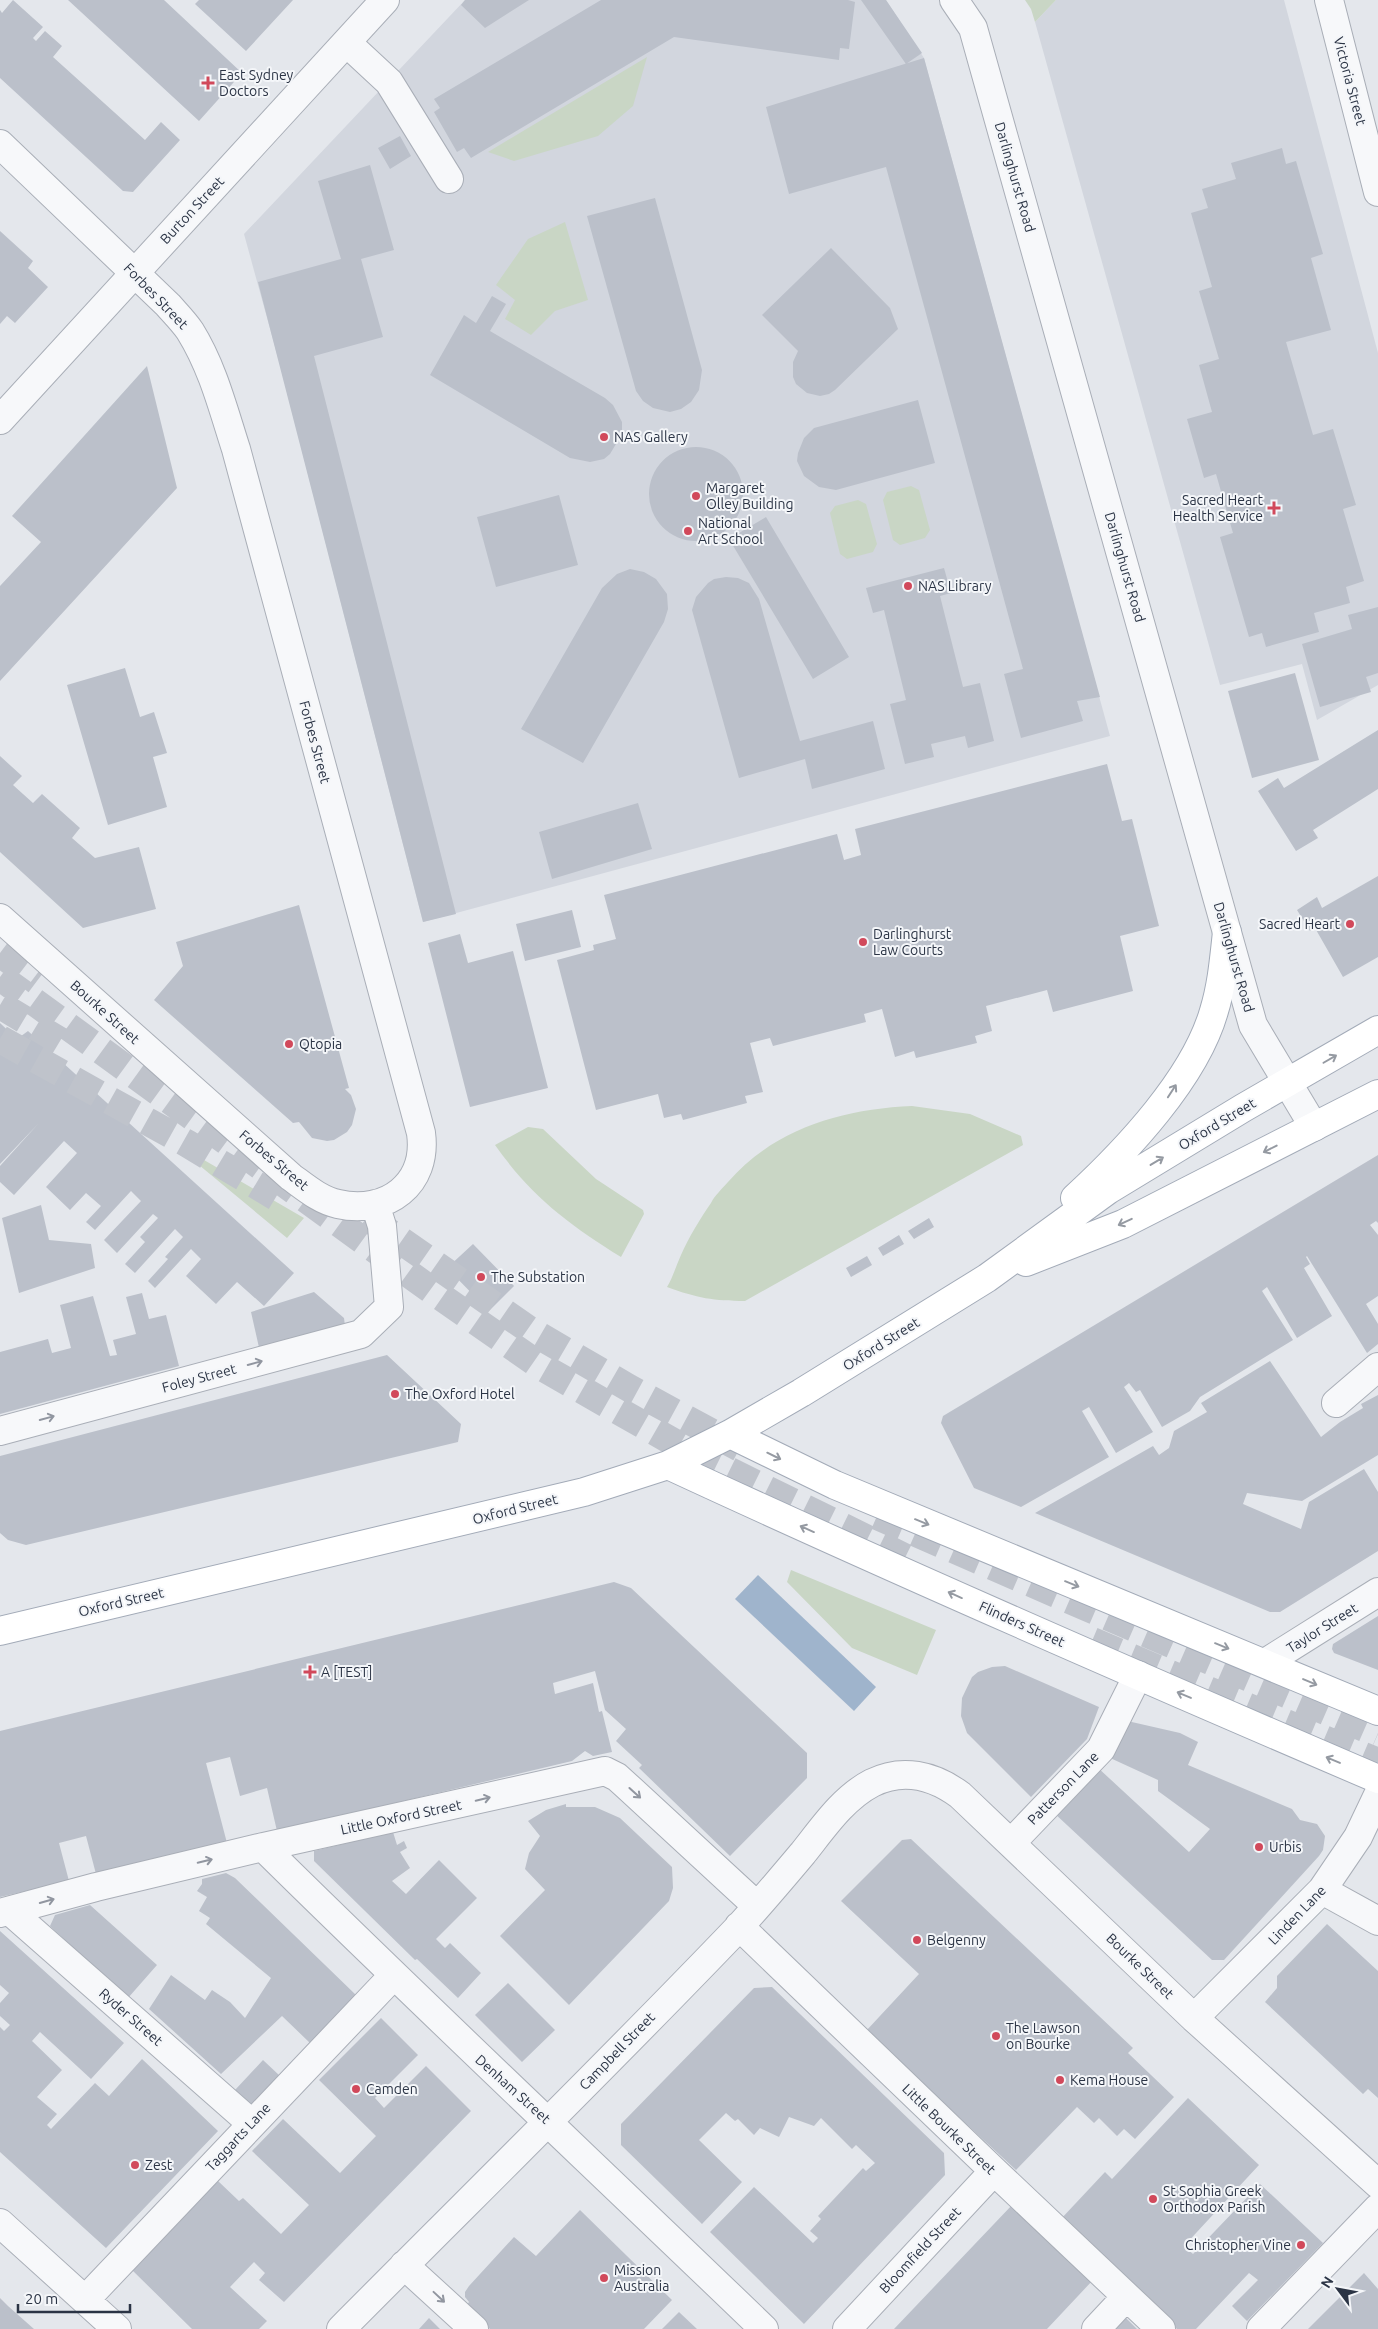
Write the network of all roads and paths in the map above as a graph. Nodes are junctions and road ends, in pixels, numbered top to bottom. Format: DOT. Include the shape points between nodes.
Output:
graph roads {
  1 [pos="384,0"];
  2 [pos="954,0"];
  3 [pos="1329,0"];
  4 [pos="346,43"];
  5 [pos="0,144"];
  6 [pos="449,179"];
  7 [pos="1378,192"];
  8 [pos="135,272"];
  9 [pos="0,420"];
  10 [pos="0,918"];
  11 [pos="1227,932"];
  12 [pos="1378,1030"];
  13 [pos="1287,1083"];
  14 [pos="1378,1094"];
  15 [pos="210,1106"];
  16 [pos="1314,1127"];
  17 [pos="375,1204"];
  18 [pos="987,1278"];
  19 [pos="1378,1366"];
  20 [pos="1336,1403"];
  21 [pos="0,1431"];
  22 [pos="730,1434"];
  23 [pos="668,1465"];
  24 [pos="1378,1592"];
  25 [pos="0,1630"];
  26 [pos="1265,1663"];
  27 [pos="1138,1675"];
  28 [pos="1378,1711"];
  29 [pos="891,1775"];
  30 [pos="1378,1779"];
  31 [pos="1378,1795"];
  32 [pos="1011,1843"];
  33 [pos="263,1847"];
  34 [pos="1322,1890"];
  35 [pos="757,1906"];
  36 [pos="5,1912"];
  37 [pos="1378,1921"];
  38 [pos="740,1926"];
  39 [pos="393,1976"];
  40 [pos="1194,2018"];
  41 [pos="549,2122"];
  42 [pos="251,2124"];
  43 [pos="994,2171"];
  44 [pos="1378,2184"];
  45 [pos="1378,2208"];
  46 [pos="0,2223"];
  47 [pos="404,2265"];
  48 [pos="1126,2297"];
  49 [pos="85,2300"];
  50 [pos="117,2329"];
  51 [pos="341,2329"];
  52 [pos="474,2329"];
  53 [pos="764,2329"];
  54 [pos="847,2329"];
  55 [pos="1096,2329"];
  56 [pos="1161,2329"];
  57 [pos="1262,2329"];
  1 -- 4 [label="street, Burton Street"];
  2 -- 11 [label="street, Darlinghurst Road" via="973,28"];
  3 -- 7 [label="street, Victoria Street"];
  4 -- 6 [label="street" via="389,82"];
  4 -- 8 [label="street, Burton Street"];
  5 -- 8 [label="street, Forbes Street"];
  8 -- 9 [label="street, Burton Street"];
  8 -- 17 [label="street, Forbes Street" via="189,330 217,387 421,1133 422,1157 416,1173 405,1189 391,1199"];
  10 -- 15 [label="street, Bourke Street"];
  11 -- 13 [label="street, Darlinghurst Road" via="1253,1025"];
  18 -- 11 [label="main road, one-way" via="1081,1192 1162,1106 1198,1049 1214,1012 1223,974"];
  13 -- 12 [label="main road, Oxford Street, one-way"];
  13 -- 16 [label="street, Darlinghurst Road"];
  18 -- 13 [label="main road, Oxford Street, one-way" via="1108,1190"];
  14 -- 16 [label="main road, Oxford Street"];
  15 -- 17 [label="street, Forbes Street" via="291,1177 322,1198 354,1206"];
  16 -- 18 [label="main road, Oxford Street, one-way" via="1123,1224"];
  21 -- 17 [label="street, Foley Street, one-way" via="361,1334 389,1307 382,1226"];
  18 -- 22 [label="main road, Oxford Street"];
  19 -- 20 [label="street"];
  22 -- 23 [label="main road, Oxford Street"];
  22 -- 26 [label="main road, one-way" via="835,1485"];
  23 -- 25 [label="main road, Oxford Street" via="584,1492"];
  27 -- 23 [label="main road, Flinders Street, one-way"];
  24 -- 26 [label="street, Taylor Street"];
  26 -- 28 [label="main road, one-way"];
  30 -- 27 [label="main road, Flinders Street, one-way"];
  27 -- 32 [label="street, Patterson Lane" via="1100,1749"];
  29 -- 32 [label="street, Bourke Street" via="929,1777 947,1785"];
  29 -- 35 [label="street, Campbell Street" via="870,1784 837,1810"];
  31 -- 34 [label="street, Linden Lane" via="1358,1837"];
  32 -- 40 [label="street, Bourke Street"];
  33 -- 35 [label="street, Little Oxford Street, one-way" via="605,1771 617,1777"];
  36 -- 33 [label="street, Little Oxford Street, one-way"];
  33 -- 39 [label="street, Denham Street"];
  34 -- 37 [label="street"];
  34 -- 40 [label="street, Linden Lane"];
  35 -- 38 [label="street, Campbell Street"];
  36 -- 42 [label="street, Ryder Street"];
  38 -- 41 [label="street, Campbell Street"];
  38 -- 43 [label="street, Little Bourke Street"];
  39 -- 41 [label="street, Denham Street"];
  39 -- 42 [label="street, Taggarts Lane"];
  40 -- 44 [label="street, Bourke Street"];
  41 -- 47 [label="street, Campbell Street"];
  41 -- 53 [label="street, Denham Street"];
  42 -- 49 [label="street, Taggarts Lane"];
  43 -- 48 [label="street, Little Bourke Street"];
  43 -- 54 [label="street, Bloomfield Street"];
  45 -- 57 [label="street"];
  46 -- 49 [label="street"];
  47 -- 51 [label="street, Campbell Street"];
  47 -- 52 [label="street, one-way"];
  48 -- 55 [label="street"];
  48 -- 56 [label="street, Little Bourke Street"];
  49 -- 50 [label="street"];
}
